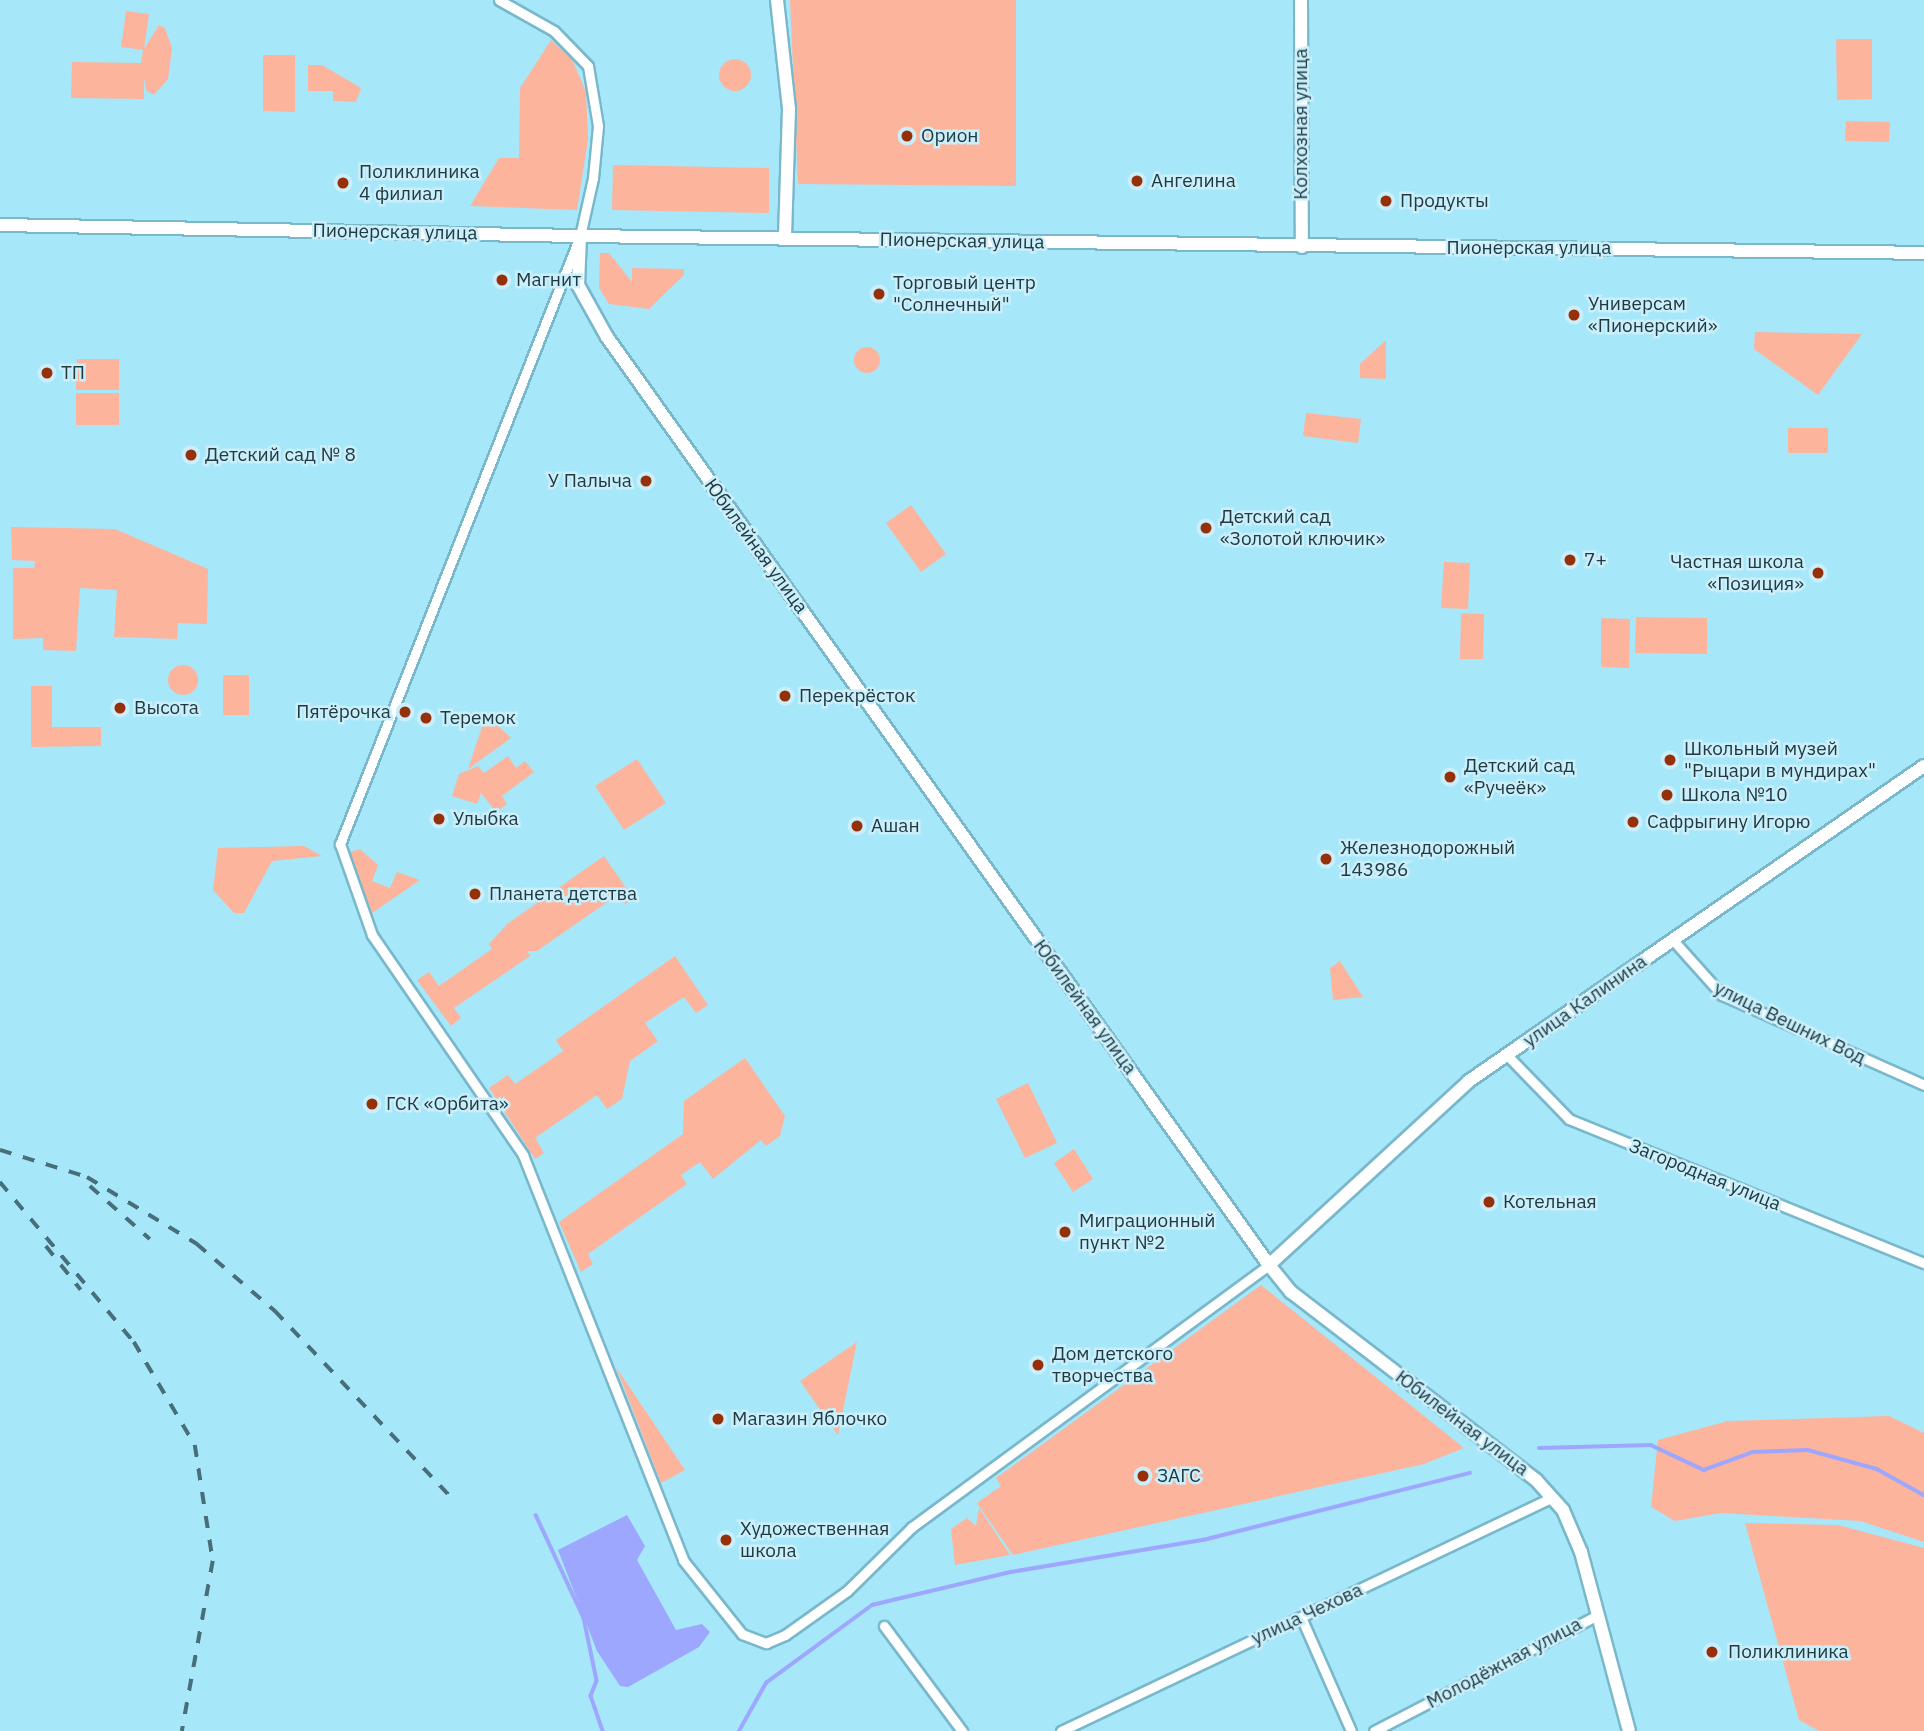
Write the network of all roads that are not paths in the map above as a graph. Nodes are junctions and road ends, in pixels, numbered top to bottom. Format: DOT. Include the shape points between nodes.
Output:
graph roads {
  1 [pos="499,0"];
  2 [pos="778,0"];
  3 [pos="1301,0"];
  4 [pos="0,225"];
  5 [pos="580,236"];
  6 [pos="785,239"];
  7 [pos="1302,247"];
  8 [pos="1924,253"];
  9 [pos="561,285"];
  10 [pos="578,285"];
  11 [pos="1924,766"];
  12 [pos="1672,940"];
  13 [pos="1507,1055"];
  14 [pos="1924,1085"];
  15 [pos="1924,1263"];
  16 [pos="1269,1265"];
  17 [pos="1553,1497"];
  18 [pos="1598,1615"];
  19 [pos="1301,1617"];
  20 [pos="884,1626"];
  21 [pos="962,1731"];
  22 [pos="1061,1731"];
  23 [pos="1351,1731"];
  24 [pos="1374,1731"];
  25 [pos="1629,1731"];
  1 -- 5 [label="street" via="561,37 592,79 597,140"];
  2 -- 6 [label="street" via="789,109"];
  3 -- 7 [label="street, Колхозная улица"];
  4 -- 5 [label="street, Пионерская улица"];
  5 -- 6 [label="street, Пионерская улица"];
  5 -- 9 [label="street"];
  5 -- 10 [label="street"];
  6 -- 7 [label="street, Пионерская улица"];
  7 -- 8 [label="street, Пионерская улица"];
  9 -- 10 [label="street"];
  9 -- 16 [label="street" via="340,844 372,935 523,1155 668,1528 716,1606 742,1634 766,1643 794,1630 847,1591 912,1527"];
  10 -- 16 [label="street, Юбилейная улица" via="615,348"];
  11 -- 12 [label="street, улица Калинина"];
  12 -- 13 [label="street, улица Калинина"];
  12 -- 14 [label="street, улица Вешних Вод" via="1722,995"];
  13 -- 15 [label="street, Загородная улица" via="1569,1119"];
  13 -- 16 [label="street, улица Калинина" via="1469,1081"];
  16 -- 17 [label="street, Юбилейная улица" via="1292,1292"];
  17 -- 18 [label="street, Юбилейная улица" via="1573,1529"];
  17 -- 19 [label="street, улица Чехова"];
  18 -- 24 [label="street, Молодёжная улица"];
  18 -- 25 [label="street, Юбилейная улица"];
  19 -- 22 [label="street, улица Чехова"];
  19 -- 23 [label="street"];
  20 -- 21 [label="street"];
}
